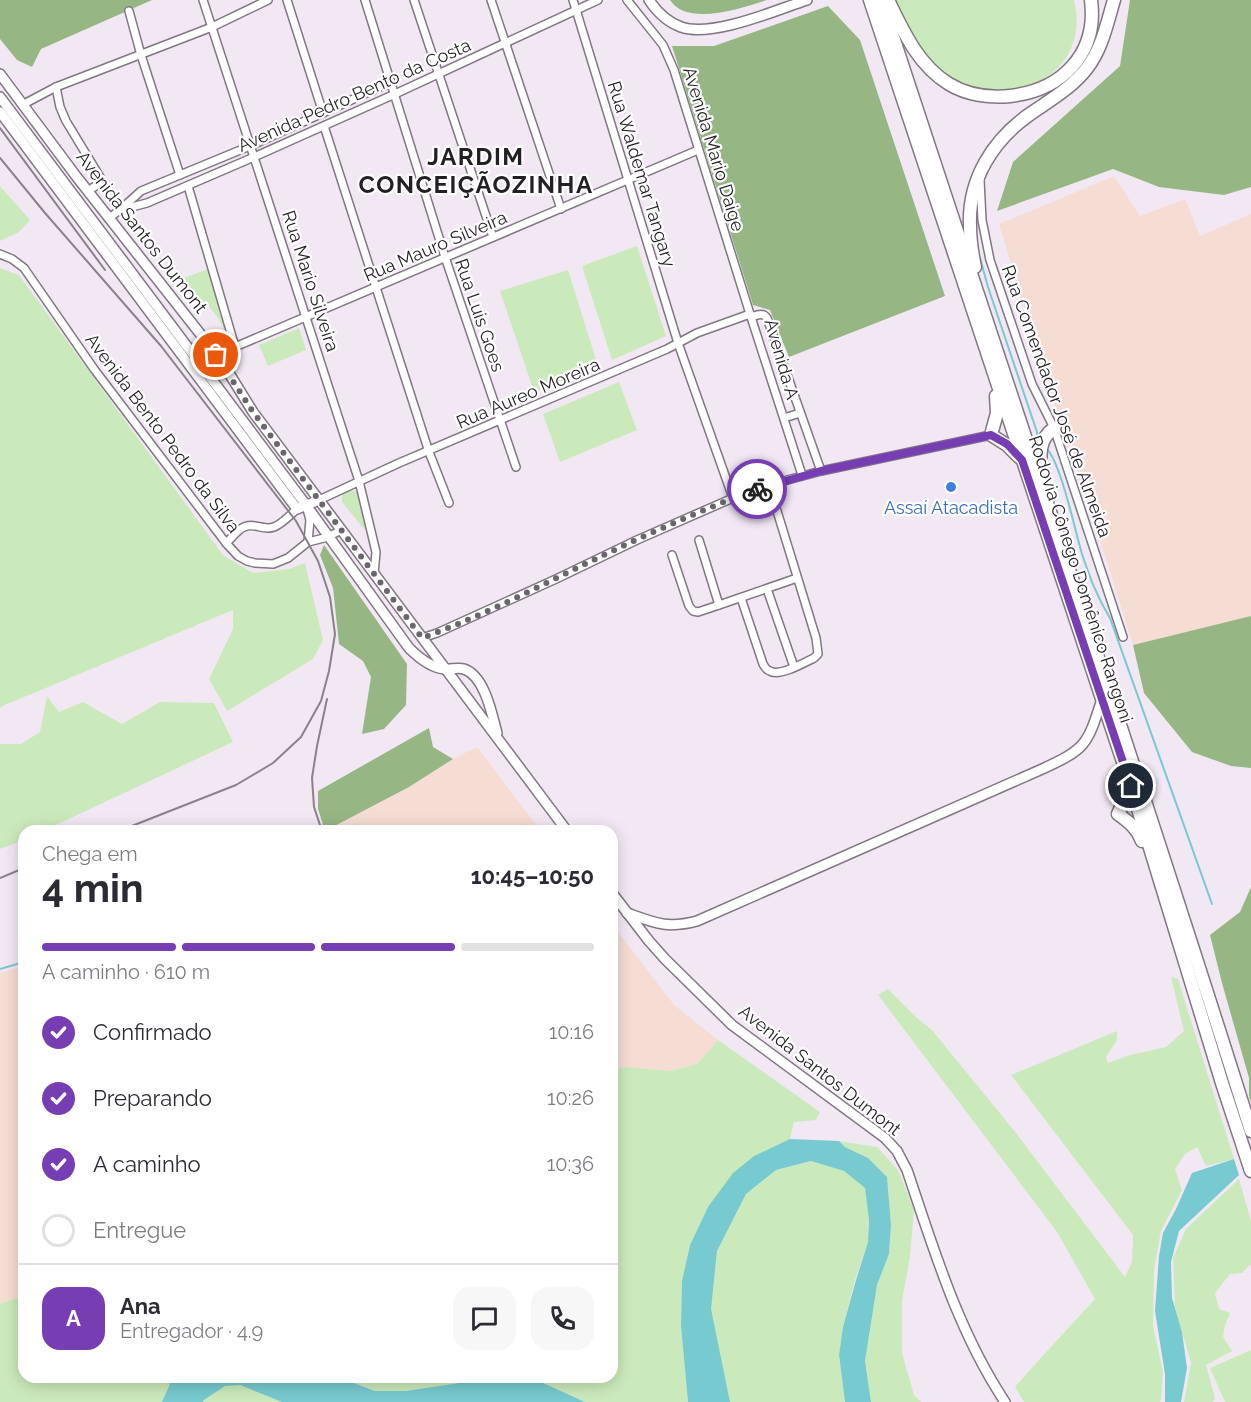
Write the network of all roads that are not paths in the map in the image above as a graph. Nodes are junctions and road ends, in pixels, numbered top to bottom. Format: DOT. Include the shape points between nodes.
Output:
graph roads {
  1 [pos="203,0"];
  2 [pos="268,0"];
  3 [pos="287,0"];
  4 [pos="365,0"];
  5 [pos="414,0"];
  6 [pos="491,0"];
  7 [pos="573,0"];
  8 [pos="598,0"];
  9 [pos="627,0"];
  10 [pos="649,0"];
  11 [pos="807,0"];
  12 [pos="870,0"];
  13 [pos="881,0"];
  14 [pos="888,0"];
  15 [pos="1090,0"];
  16 [pos="1114,0"];
  17 [pos="576,10"];
  18 [pos="129,12"];
  19 [pos="212,27"];
  20 [pos="505,42"];
  21 [pos="141,55"];
  22 [pos="0,74"];
  23 [pos="438,74"];
  24 [pos="391,82"];
  25 [pos="56,87"];
  26 [pos="395,94"];
  27 [pos="0,97"];
  28 [pos="22,105"];
  29 [pos="0,112"];
  30 [pos="323,113"];
  31 [pos="324,126"];
  32 [pos="250,146"];
  33 [pos="698,150"];
  34 [pos="254,157"];
  35 [pos="980,172"];
  36 [pos="180,175"];
  37 [pos="629,179"];
  38 [pos="188,186"];
  39 [pos="88,191"];
  40 [pos="561,209"];
  41 [pos="120,210"];
  42 [pos="109,218"];
  43 [pos="493,237"];
  44 [pos="0,254"];
  45 [pos="445,257"];
  46 [pos="377,288"];
  47 [pos="978,298"];
  48 [pos="750,315"];
  49 [pos="307,316"];
  50 [pos="678,343"];
  51 [pos="235,347"];
  52 [pos="216,355"];
  53 [pos="787,373"];
  54 [pos="771,379"];
  55 [pos="995,379"];
  56 [pos="800,413"];
  57 [pos="784,418"];
  58 [pos="500,421"];
  59 [pos="1054,428"];
  60 [pos="991,435"];
  61 [pos="429,452"];
  62 [pos="1022,460"];
  63 [pos="516,468"];
  64 [pos="821,471"];
  65 [pos="802,475"];
  66 [pos="359,481"];
  67 [pos="769,485"];
  68 [pos="1041,486"];
  69 [pos="733,498"];
  70 [pos="319,500"];
  71 [pos="449,503"];
  72 [pos="302,507"];
  73 [pos="341,530"];
  74 [pos="328,537"];
  75 [pos="699,540"];
  76 [pos="308,542"];
  77 [pos="226,543"];
  78 [pos="672,555"];
  79 [pos="374,574"];
  80 [pos="797,578"];
  81 [pos="767,589"];
  82 [pos="741,598"];
  83 [pos="719,605"];
  84 [pos="1123,637"];
  85 [pos="422,638"];
  86 [pos="794,667"];
  87 [pos="445,669"];
  88 [pos="1101,699"];
  89 [pos="498,738"];
  90 [pos="1131,786"];
  91 [pos="563,825"];
  92 [pos="1165,898"];
  93 [pos="618,900"];
  94 [pos="627,913"];
  95 [pos="1251,1131"];
  96 [pos="1251,1171"];
  97 [pos="1003,1399"];
  1 -- 19 [label="street, Rua Mario Silveira"];
  2 -- 19 [label="street"];
  3 -- 30 [label="street"];
  4 -- 24 [label="street, Rua Luis Goes"];
  5 -- 23 [label="street"];
  6 -- 20 [label="street"];
  7 -- 17 [label="street, Rua Waldemar Tangary"];
  8 -- 17 [label="street, Avenida Pedro Bento da Costa"];
  9 -- 33 [label="street, Avenida Mario Daige" via="670,58"];
  10 -- 11 [label="main road" via="667,19 688,28 718,27"];
  12 -- 55 [label="highway, Rodovia Cônego Domênico Rangoni"];
  13 -- 47 [label="highway, Rodovia Cônego Domênico Rangoni"];
  14 -- 15 [label="highway" via="913,46 937,75 965,92 999,97 1040,90 1072,66 1089,37"];
  16 -- 35 [label="highway" via="1101,44 1085,71 1005,134"];
  17 -- 20 [label="street, Avenida Pedro Bento da Costa"];
  17 -- 37 [label="street, Rua Waldemar Tangary"];
  18 -- 21 [label="street"];
  19 -- 21 [label="street"];
  19 -- 32 [label="street, Rua Mario Silveira"];
  20 -- 23 [label="street, Avenida Pedro Bento da Costa"];
  20 -- 40 [label="street"];
  21 -- 25 [label="street"];
  21 -- 36 [label="street"];
  22 -- 28 [label="main road, Avenida Santos Dumont"];
  23 -- 26 [label="street, Avenida Pedro Bento da Costa"];
  23 -- 43 [label="street"];
  24 -- 26 [label="street, Rua Luis Goes"];
  24 -- 30 [label="street, Avenida Pedro Bento da Costa"];
  25 -- 28 [label="street"];
  25 -- 39 [label="street" via="66,121 100,177 100,183"];
  26 -- 31 [label="street, Avenida Pedro Bento da Costa"];
  26 -- 45 [label="street, Rua Luis Goes"];
  27 -- 72 [label="main road, Avenida Santos Dumont"];
  28 -- 39 [label="main road, Avenida Santos Dumont"];
  29 -- 72 [label="main road"];
  30 -- 32 [label="street, Avenida Pedro Bento da Costa"];
  31 -- 34 [label="street, Avenida Pedro Bento da Costa"];
  31 -- 46 [label="street"];
  32 -- 34 [label="street, Rua Mario Silveira"];
  32 -- 36 [label="street, Avenida Pedro Bento da Costa"];
  33 -- 37 [label="street, Rua Mauro Silveira"];
  33 -- 48 [label="street, Avenida Mario Daige"];
  34 -- 38 [label="street, Avenida Pedro Bento da Costa"];
  34 -- 49 [label="street, Rua Mario Silveira"];
  35 -- 47 [label="highway" via="969,224"];
  35 -- 59 [label="street, Rua Comendador José de Almeida" via="982,220 990,260 1032,384"];
  36 -- 41 [label="street, Avenida Pedro Bento da Costa" via="141,191"];
  37 -- 40 [label="street, Rua Mauro Silveira"];
  37 -- 50 [label="street, Rua Waldemar Tangary"];
  38 -- 41 [label="street, Avenida Pedro Bento da Costa"];
  38 -- 51 [label="street"];
  39 -- 42 [label="main road, Avenida Santos Dumont"];
  40 -- 43 [label="street, Rua Mauro Silveira"];
  41 -- 42 [label="street, Avenida Pedro Bento da Costa"];
  42 -- 52 [label="main road, Avenida Santos Dumont"];
  43 -- 45 [label="street, Rua Mauro Silveira"];
  44 -- 77 [label="street, Avenida Bento Pedro da Silva" via="24,268 94,369"];
  45 -- 46 [label="street, Rua Mauro Silveira"];
  45 -- 58 [label="street, Rua Luis Goes"];
  46 -- 49 [label="street, Rua Mauro Silveira"];
  46 -- 61 [label="street"];
  47 -- 68 [label="highway, Rodovia Cônego Domênico Rangoni"];
  48 -- 50 [label="street, Rua Aureo Moreira"];
  48 -- 53 [label="street, Avenida A" via="767,318"];
  48 -- 54 [label="street, Avenida A"];
  49 -- 51 [label="street, Rua Mauro Silveira"];
  49 -- 66 [label="street, Rua Mario Silveira"];
  50 -- 58 [label="street, Rua Aureo Moreira"];
  50 -- 69 [label="street, Rua Waldemar Tangary"];
  51 -- 52 [label="street, Rua Mauro Silveira"];
  52 -- 70 [label="main road, Avenida Santos Dumont"];
  53 -- 54 [label="street"];
  53 -- 56 [label="street, Avenida A"];
  54 -- 57 [label="street, Avenida A"];
  55 -- 60 [label="highway" via="997,413"];
  55 -- 62 [label="highway, Rodovia Cônego Domênico Rangoni"];
  56 -- 57 [label="street"];
  56 -- 64 [label="street, Avenida A"];
  57 -- 65 [label="street, Avenida A"];
  58 -- 61 [label="street, Rua Aureo Moreira"];
  58 -- 63 [label="street, Rua Luis Goes"];
  59 -- 68 [label="highway" via="1046,435 1041,449"];
  59 -- 84 [label="street, Rua Comendador José de Almeida"];
  60 -- 62 [label="highway" via="1007,444"];
  60 -- 64 [label="street"];
  61 -- 66 [label="street, Rua Aureo Moreira"];
  61 -- 71 [label="street"];
  62 -- 88 [label="highway, Rodovia Cônego Domênico Rangoni"];
  64 -- 65 [label="street"];
  65 -- 67 [label="street"];
  66 -- 70 [label="street, Rua Aureo Moreira"];
  66 -- 79 [label="street, Rua Mario Silveira" via="376,552"];
  67 -- 69 [label="street"];
  67 -- 80 [label="street"];
  68 -- 95 [label="highway, Rodovia Cônego Domênico Rangoni"];
  69 -- 85 [label="street"];
  70 -- 72 [label="main road"];
  70 -- 73 [label="main road, Avenida Santos Dumont"];
  72 -- 74 [label="main road"];
  72 -- 76 [label="street" via="310,520"];
  72 -- 77 [label="street" via="273,528 251,524 240,529"];
  73 -- 74 [label="street, Avenida Bento Pedro da Silva"];
  73 -- 79 [label="main road, Avenida Santos Dumont"];
  74 -- 76 [label="street, Avenida Bento Pedro da Silva"];
  74 -- 87 [label="main road" via="410,648 425,662"];
  75 -- 83 [label="street"];
  76 -- 77 [label="street, Avenida Bento Pedro da Silva" via="273,564 247,561"];
  78 -- 83 [label="street" via="693,611"];
  79 -- 85 [label="main road, Avenida Santos Dumont"];
  80 -- 81 [label="street"];
  80 -- 86 [label="street" via="818,654"];
  81 -- 82 [label="street"];
  81 -- 86 [label="street"];
  82 -- 83 [label="street"];
  82 -- 86 [label="street" via="763,664 773,673"];
  85 -- 87 [label="main road, Avenida Santos Dumont"];
  87 -- 89 [label="main road, Avenida Santos Dumont"];
  87 -- 89 [label="main road" via="460,668 474,676 487,698"];
  88 -- 90 [label="highway, Rodovia Cônego Domênico Rangoni"];
  88 -- 94 [label="main road" via="1087,741 1059,762 697,921 658,924"];
  89 -- 91 [label="main road, Avenida Santos Dumont"];
  90 -- 92 [label="highway, Rodovia Cônego Domênico Rangoni"];
  90 -- 92 [label="highway" via="1118,814 1137,830"];
  92 -- 96 [label="highway, Rodovia Cônego Domênico Rangoni"];
  93 -- 94 [label="main road, Avenida Santos Dumont"];
  94 -- 97 [label="main road, Avenida Santos Dumont" via="677,972 732,1026 885,1138 897,1151 951,1297"];
}
